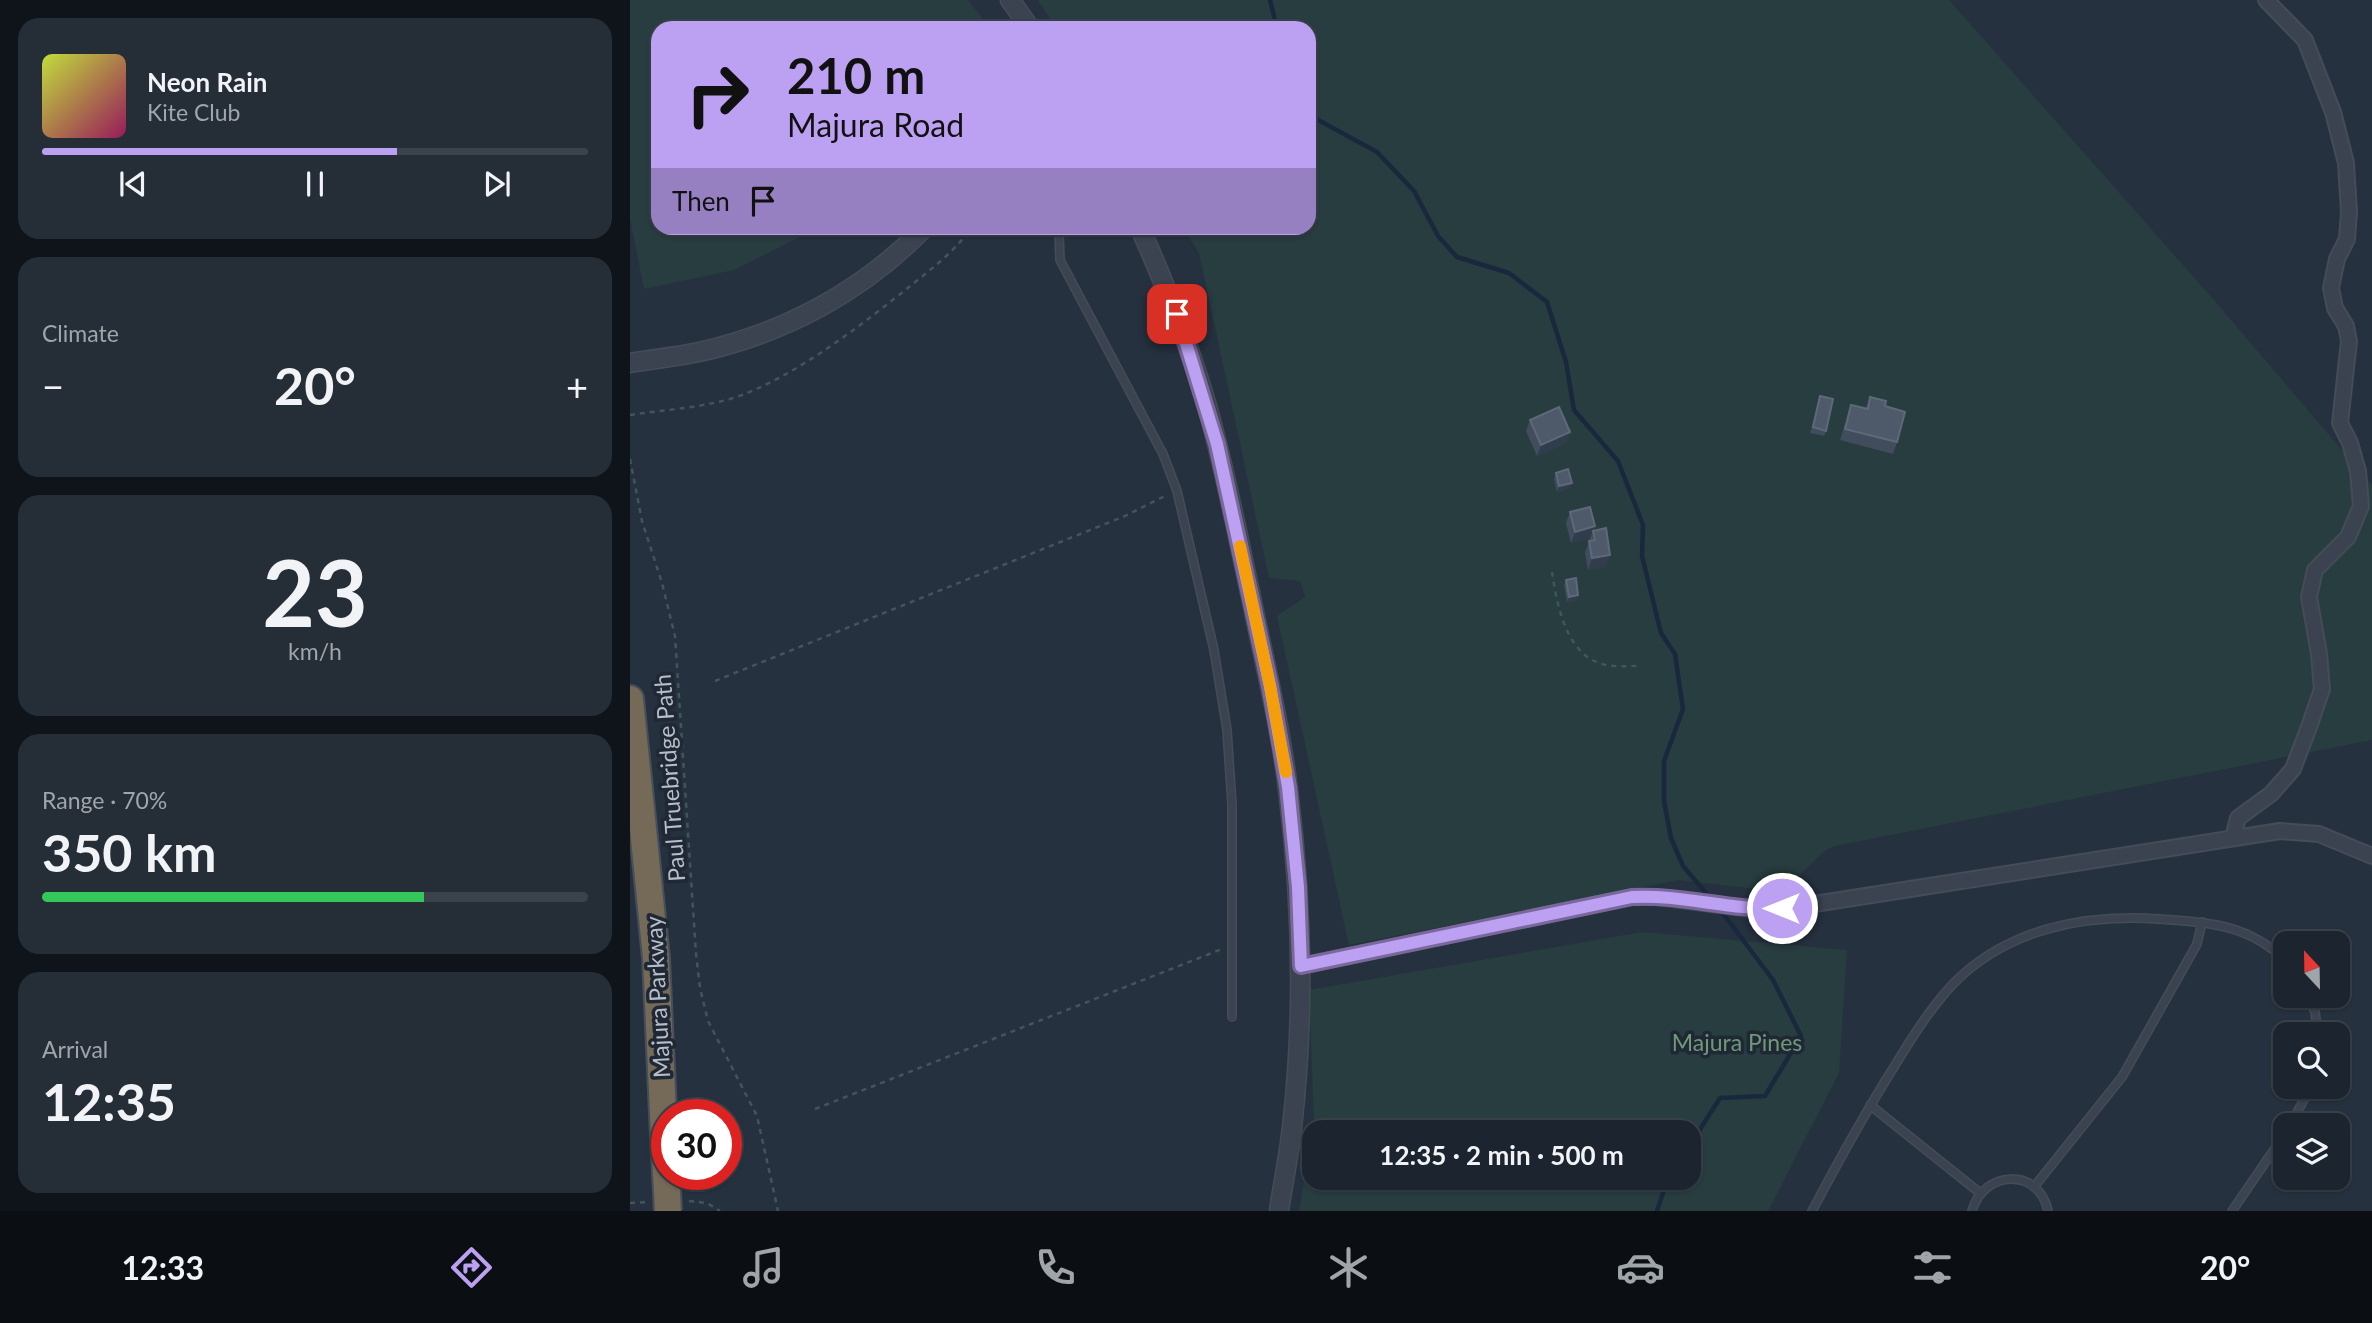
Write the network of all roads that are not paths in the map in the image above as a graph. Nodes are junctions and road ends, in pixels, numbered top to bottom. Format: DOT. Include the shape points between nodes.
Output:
graph roads {
  1 [pos="1010,0"];
  2 [pos="2266,0"];
  3 [pos="1025,21"];
  4 [pos="916,235"];
  5 [pos="1059,235"];
  6 [pos="1143,235"];
  7 [pos="630,363"];
  8 [pos="630,699"];
  9 [pos="2233,838"];
  10 [pos="2372,856"];
  11 [pos="2202,922"];
  12 [pos="2273,949"];
  13 [pos="1301,966"];
  14 [pos="1232,1017"];
  15 [pos="1870,1105"];
  16 [pos="2273,1151"];
  17 [pos="2034,1187"];
  18 [pos="1980,1193"];
  19 [pos="668,1211"];
  20 [pos="1279,1211"];
  21 [pos="1812,1211"];
  22 [pos="1972,1211"];
  23 [pos="2048,1211"];
  24 [pos="2232,1211"];
  1 -- 3 [label="street"];
  2 -- 9 [label="street" via="2305,40 2333,112 2346,163 2347,239 2331,288 2349,341 2340,423 2358,471 2361,506 2348,537 2315,570 2309,597 2322,689 2309,727 2292,769 2271,794 2238,818"];
  4 -- 7 [label="street" via="853,288 813,312 739,341"];
  5 -- 14 [label="lane" via="1060,260 1163,454 1177,491 1214,650 1227,730 1232,804"];
  6 -- 13 [label="street" via="1202,391 1236,524 1288,787"];
  8 -- 19 [label="highway, Majura Parkway, bridge" via="656,958"];
  9 -- 10 [label="street" via="2310,832"];
  9 -- 13 [label="street" via="1795,907 1752,909 1632,897"];
  11 -- 12 [label="lane" via="2238,929"];
  11 -- 15 [label="lane" via="2077,922 2004,945 1936,1004"];
  11 -- 17 [label="lane" via="2197,944 2122,1077"];
  13 -- 20 [label="street" via="1293,1115"];
  15 -- 18 [label="lane"];
  15 -- 21 [label="lane"];
  16 -- 24 [label="lane"];
  17 -- 18 [label="lane" via="2023,1181 2001,1180"];
  17 -- 23 [label="lane"];
  18 -- 22 [label="lane"];
}
